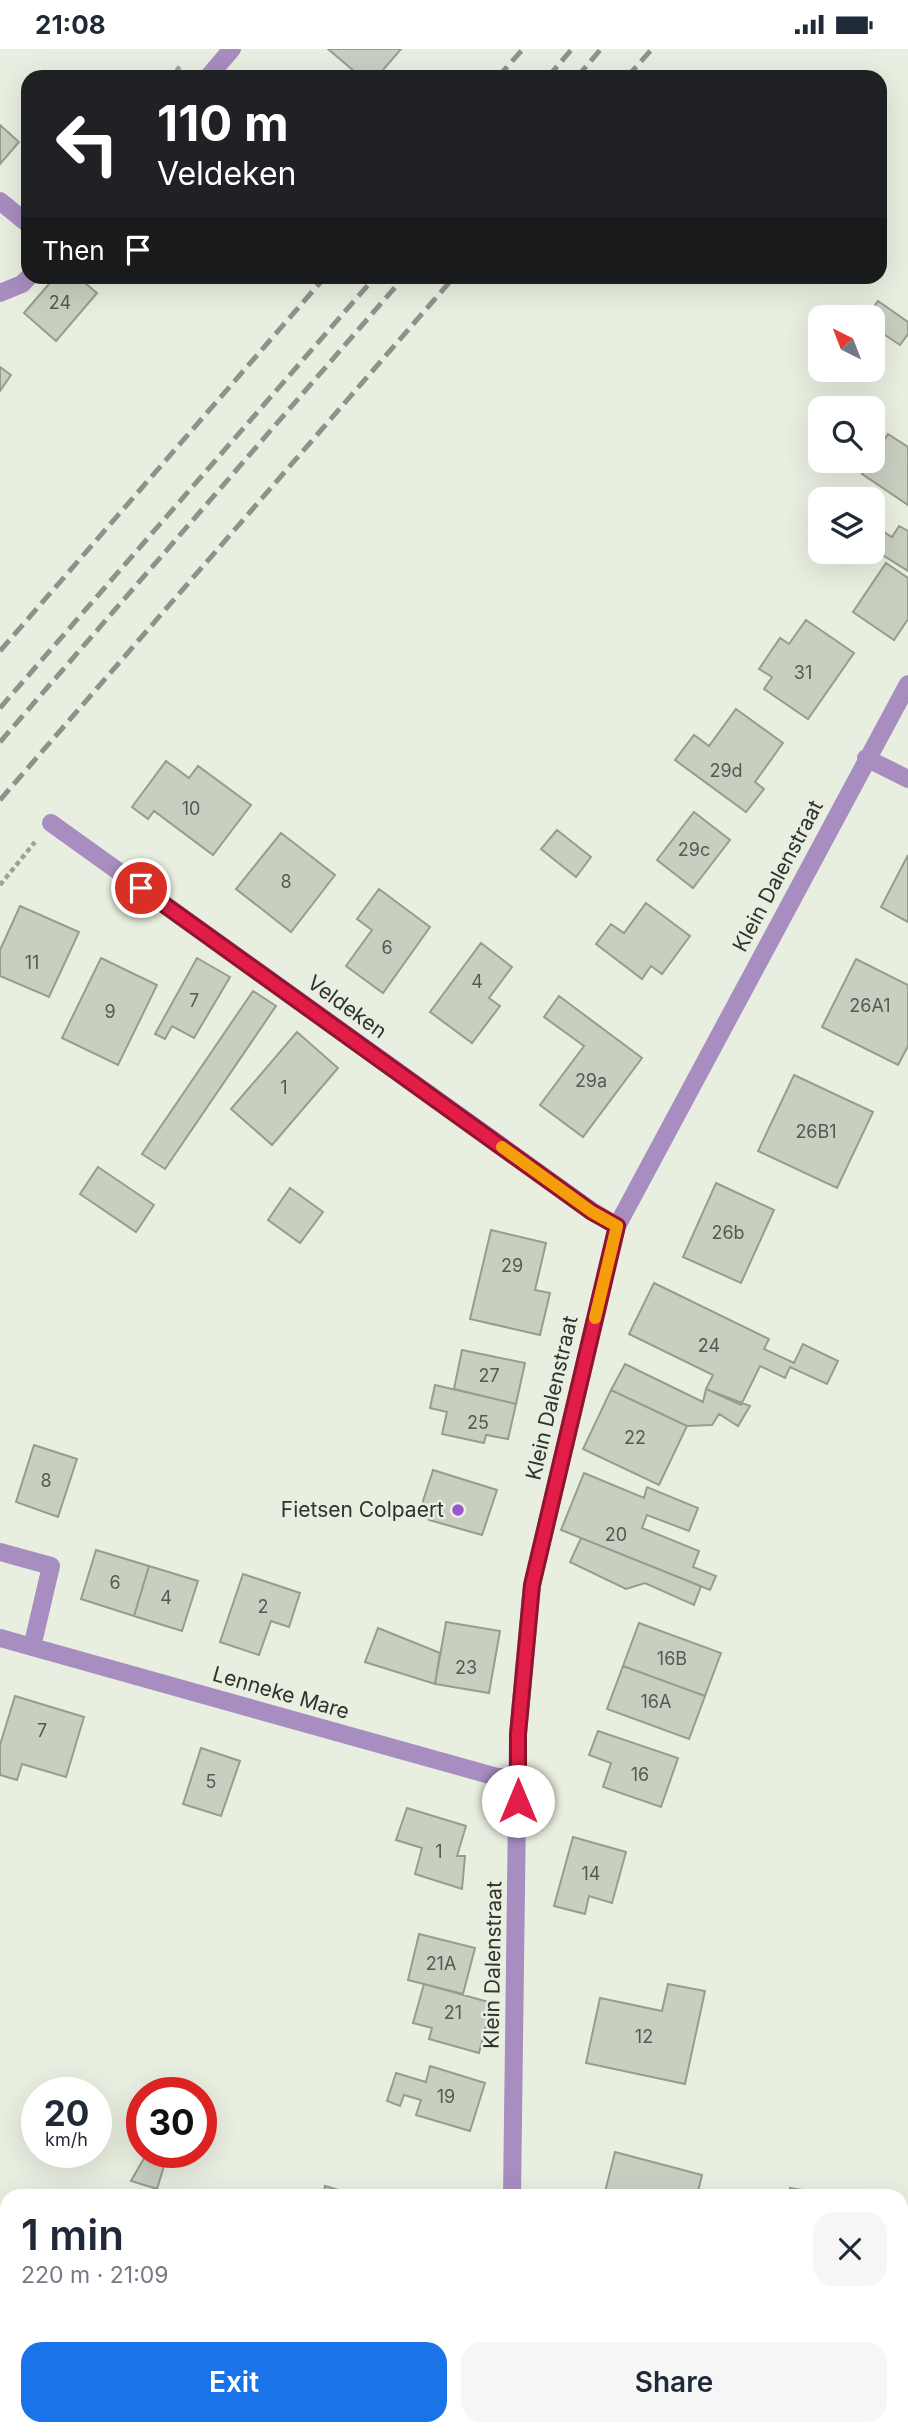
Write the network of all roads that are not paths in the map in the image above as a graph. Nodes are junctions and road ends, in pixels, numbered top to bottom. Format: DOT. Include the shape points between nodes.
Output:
graph roads {
  1 [pos="229,50"];
  2 [pos="213,70"];
  3 [pos="0,201"];
  4 [pos="21,218"];
  5 [pos="22,284"];
  6 [pos="0,293"];
  7 [pos="908,684"];
  8 [pos="866,758"];
  9 [pos="908,779"];
  10 [pos="51,823"];
  11 [pos="617,1226"];
  12 [pos="0,1552"];
  13 [pos="0,1638"];
  14 [pos="32,1647"];
  15 [pos="518,1777"];
  16 [pos="512,2189"];
  1 -- 2 [label="street"];
  3 -- 4 [label="street"];
  5 -- 6 [label="street"];
  7 -- 8 [label="street, Klein Dalenstraat"];
  8 -- 9 [label="street"];
  8 -- 11 [label="street, Klein Dalenstraat"];
  10 -- 11 [label="street, Veldeken"];
  11 -- 15 [label="street, Klein Dalenstraat" via="532,1585"];
  12 -- 14 [label="street" via="51,1566"];
  13 -- 14 [label="street, Lenneke Mare"];
  14 -- 15 [label="street, Lenneke Mare" via="497,1777"];
  15 -- 16 [label="street, Klein Dalenstraat"];
}
